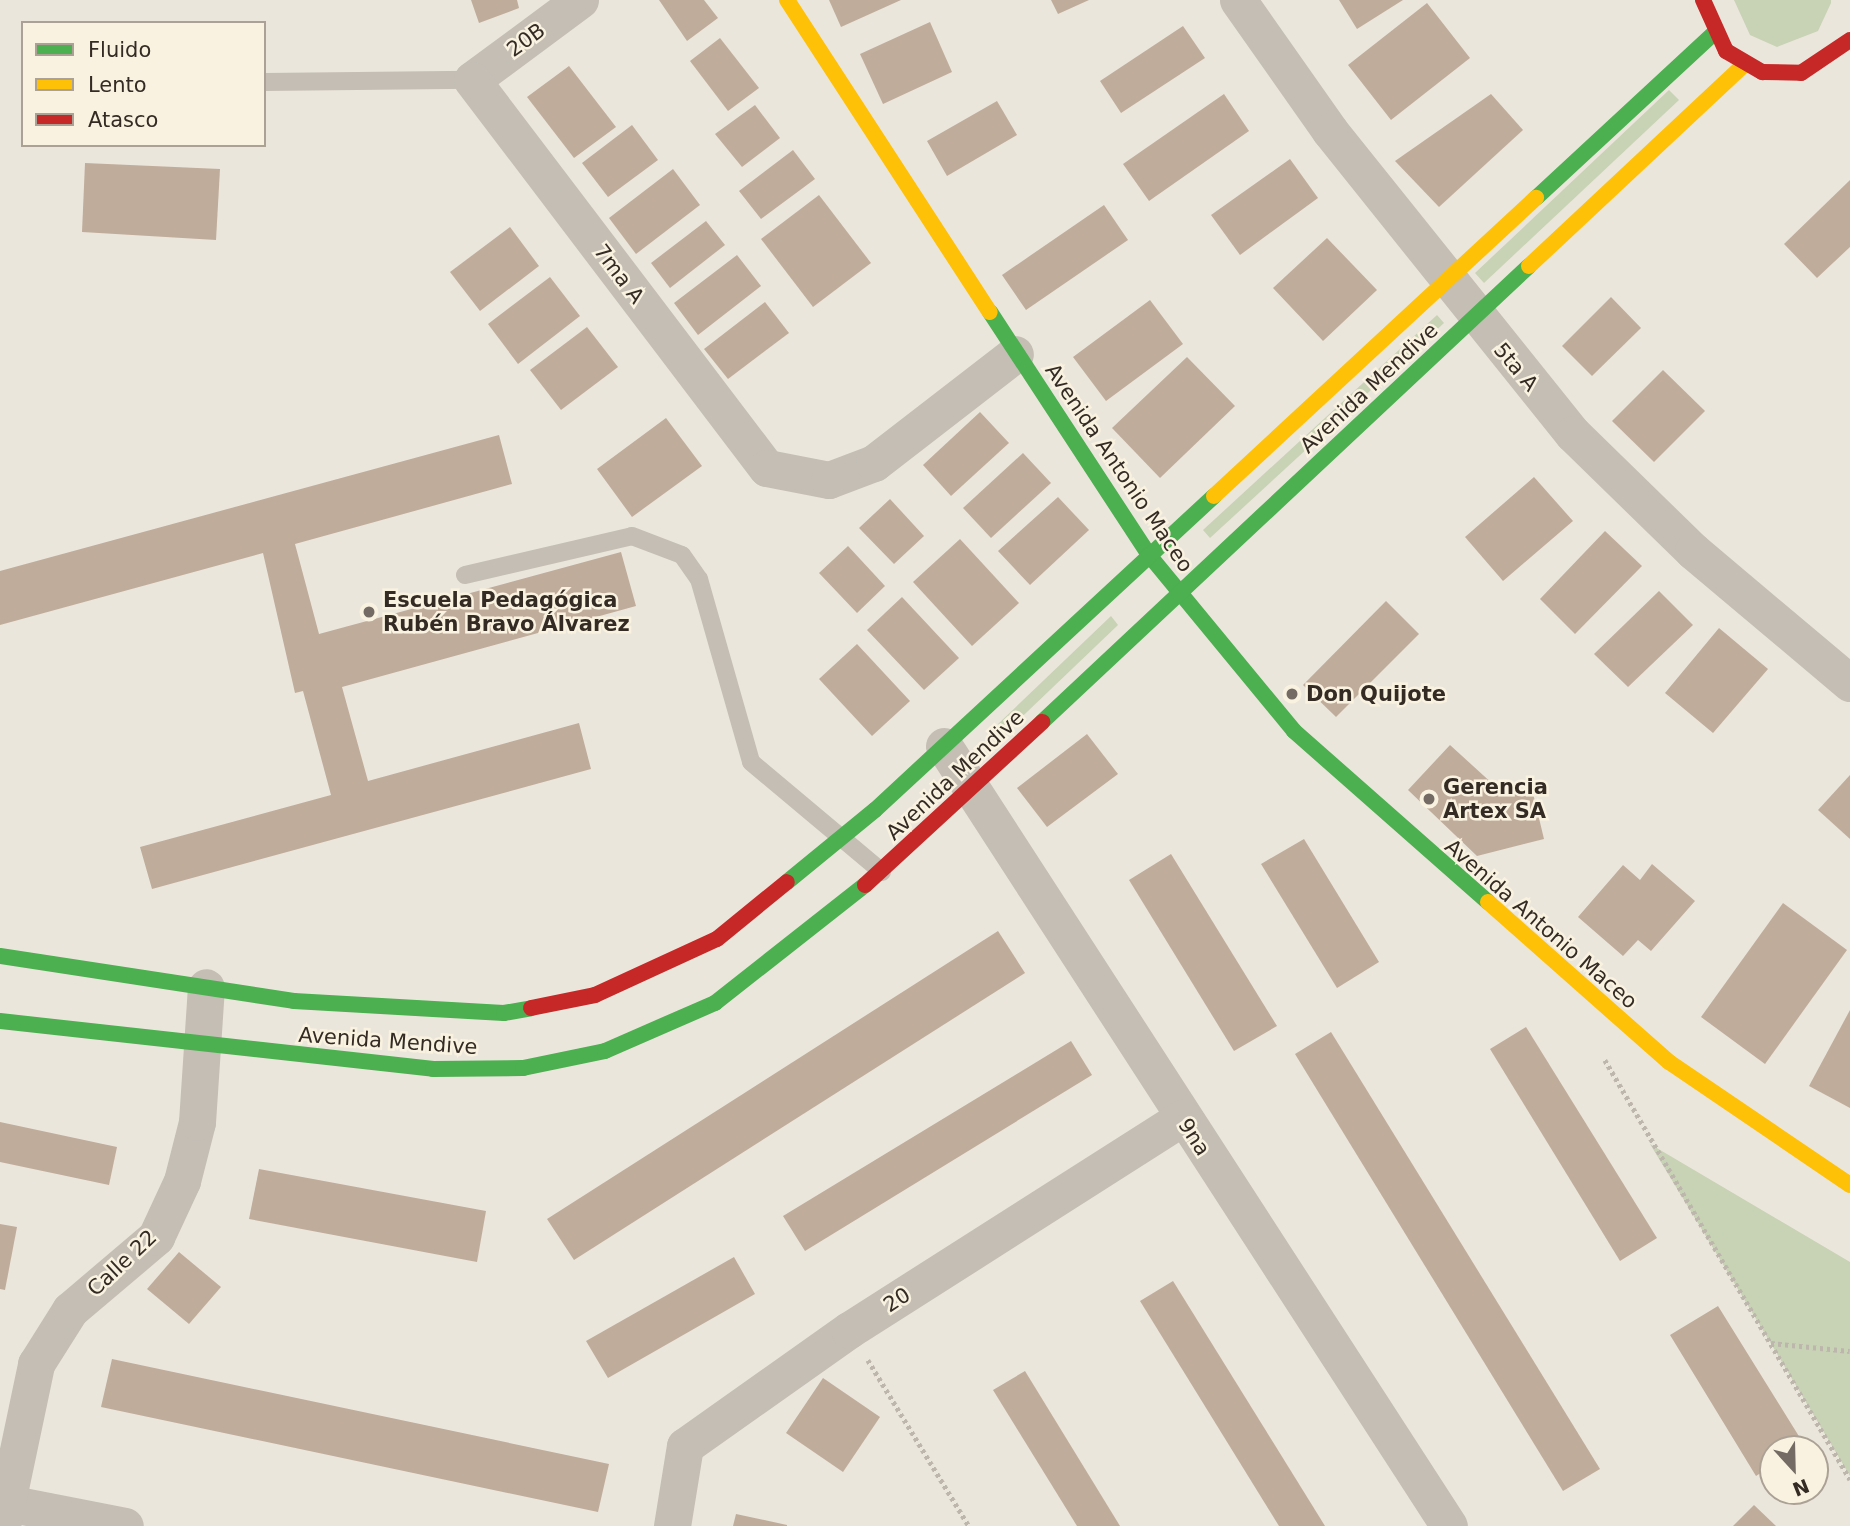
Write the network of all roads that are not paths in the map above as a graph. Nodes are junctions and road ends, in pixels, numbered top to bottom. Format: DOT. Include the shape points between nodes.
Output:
graph roads {
  1 [pos="580,0"];
  2 [pos="787,0"];
  3 [pos="1238,0"];
  4 [pos="1703,0"];
  5 [pos="1713,33"];
  6 [pos="1845,56"];
  7 [pos="1744,65"];
  8 [pos="472,80"];
  9 [pos="266,82"];
  10 [pos="1446,280"];
  11 [pos="1475,317"];
  12 [pos="1015,354"];
  13 [pos="1149,555"];
  14 [pos="464,575"];
  15 [pos="1181,595"];
  16 [pos="1850,683"];
  17 [pos="944,746"];
  18 [pos="975,786"];
  19 [pos="841,838"];
  20 [pos="882,872"];
  21 [pos="0,956"];
  22 [pos="206,986"];
  23 [pos="0,1021"];
  24 [pos="203,1048"];
  25 [pos="1182,1118"];
  26 [pos="1850,1185"];
  27 [pos="5,1514"];
  28 [pos="125,1526"];
  29 [pos="672,1526"];
  30 [pos="1449,1526"];
  1 -- 8 [label="street, 20B"];
  2 -- 12 [label="street, Avenida Antonio Maceo"];
  3 -- 10 [label="street, 5ta A"];
  4 -- 5 [label="street"];
  5 -- 7 [label="street"];
  5 -- 10 [label="street, Avenida Mendive"];
  6 -- 7 [label="street" via="1801,73"];
  7 -- 11 [label="street, Avenida Mendive"];
  8 -- 9 [label="lane"];
  8 -- 12 [label="street, 7ma A" via="767,468 829,480 874,463"];
  10 -- 11 [label="street, 5ta A"];
  10 -- 13 [label="street, Avenida Mendive"];
  11 -- 15 [label="street, Avenida Mendive"];
  11 -- 16 [label="street, 5ta A" via="1573,434 1693,551"];
  12 -- 13 [label="street, Avenida Antonio Maceo"];
  13 -- 15 [label="street, Avenida Antonio Maceo"];
  13 -- 17 [label="street, Avenida Mendive"];
  14 -- 19 [label="lane" via="632,536 682,555 699,579 751,762"];
  15 -- 18 [label="street, Avenida Mendive"];
  15 -- 26 [label="street, Avenida Antonio Maceo" via="1294,731 1480,900 1669,1062"];
  17 -- 18 [label="street, 9na"];
  17 -- 19 [label="street, Avenida Mendive"];
  18 -- 20 [label="street, Avenida Mendive"];
  18 -- 25 [label="street, 9na"];
  19 -- 20 [label="lane"];
  19 -- 22 [label="street, Avenida Mendive" via="717,939 595,995 504,1013 294,1001"];
  20 -- 24 [label="street, Avenida Mendive" via="715,1003 605,1051 523,1068 433,1069"];
  21 -- 22 [label="street, Avenida Mendive"];
  22 -- 24 [label="street, Calle 22"];
  23 -- 24 [label="street, Avenida Mendive"];
  24 -- 27 [label="street, Calle 22" via="197,1122 182,1181 156,1237 70,1310 36,1364"];
  25 -- 29 [label="street, 20" via="849,1330 685,1446"];
  25 -- 30 [label="street, 9na"];
  27 -- 28 [label="street"];
}
